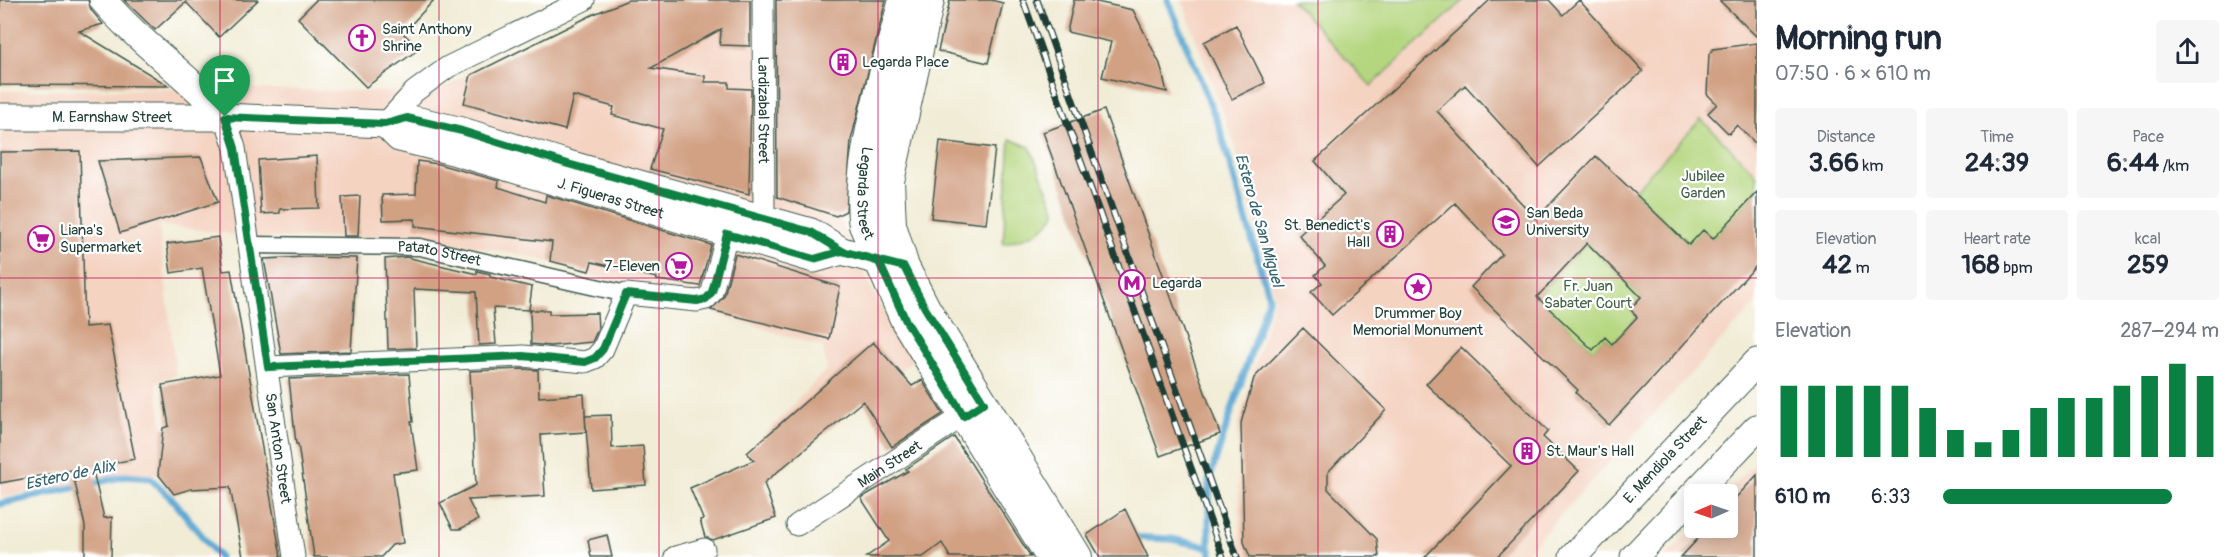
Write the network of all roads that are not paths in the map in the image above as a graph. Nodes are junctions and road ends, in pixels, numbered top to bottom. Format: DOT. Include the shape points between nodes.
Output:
graph roads {
  1 [pos="103,0"];
  2 [pos="584,0"];
  3 [pos="763,0"];
  4 [pos="904,0"];
  5 [pos="929,0"];
  6 [pos="0,117"];
  7 [pos="225,117"];
  8 [pos="385,124"];
  9 [pos="639,195"];
  10 [pos="764,218"];
  11 [pos="727,234"];
  12 [pos="250,245"];
  13 [pos="842,251"];
  14 [pos="892,264"];
  15 [pos="626,294"];
  16 [pos="1757,362"];
  17 [pos="268,367"];
  18 [pos="974,409"];
  19 [pos="1757,429"];
  20 [pos="797,525"];
  21 [pos="704,549"];
  22 [pos="294,557"];
  23 [pos="675,557"];
  24 [pos="1051,557"];
  25 [pos="1077,557"];
  26 [pos="1573,557"];
  27 [pos="1634,557"];
  1 -- 7 [label="street, San Anton Street" via="123,24 180,70"];
  2 -- 8 [label="street" via="448,67 414,92"];
  3 -- 10 [label="street, Lardizabal Street"];
  4 -- 14 [label="main road, Legarda Street" via="875,116 862,214"];
  5 -- 14 [label="main road, Legarda Street" via="889,181"];
  6 -- 7 [label="street, M. Earnshaw Street"];
  7 -- 8 [label="street, J. Figueras Street"];
  7 -- 12 [label="street, San Anton Street" via="235,148"];
  8 -- 9 [label="street, J. Figueras Street" via="407,118 451,128 568,164"];
  9 -- 10 [label="street, J. Figueras Street"];
  9 -- 11 [label="street, J. Figueras Street"];
  10 -- 13 [label="street, J. Figueras Street" via="811,232"];
  11 -- 13 [label="street, J. Figueras Street" via="814,259"];
  11 -- 15 [label="street" via="712,292 706,299"];
  12 -- 15 [label="street, Patato Street" via="420,247"];
  12 -- 17 [label="street, San Anton Street"];
  13 -- 14 [label="street, J. Figueras Street"];
  14 -- 18 [label="main road, Legarda Street" via="906,321"];
  15 -- 17 [label="street" via="603,349 585,362 523,356"];
  16 -- 26 [label="street, E. Mendiola Street"];
  17 -- 22 [label="street, San Anton Street"];
  18 -- 20 [label="street, Main Street"];
  18 -- 24 [label="main road, Legarda Street"];
  18 -- 25 [label="main road, Legarda Street" via="1016,461"];
  19 -- 27 [label="street"];
  21 -- 23 [label="street"];
}
